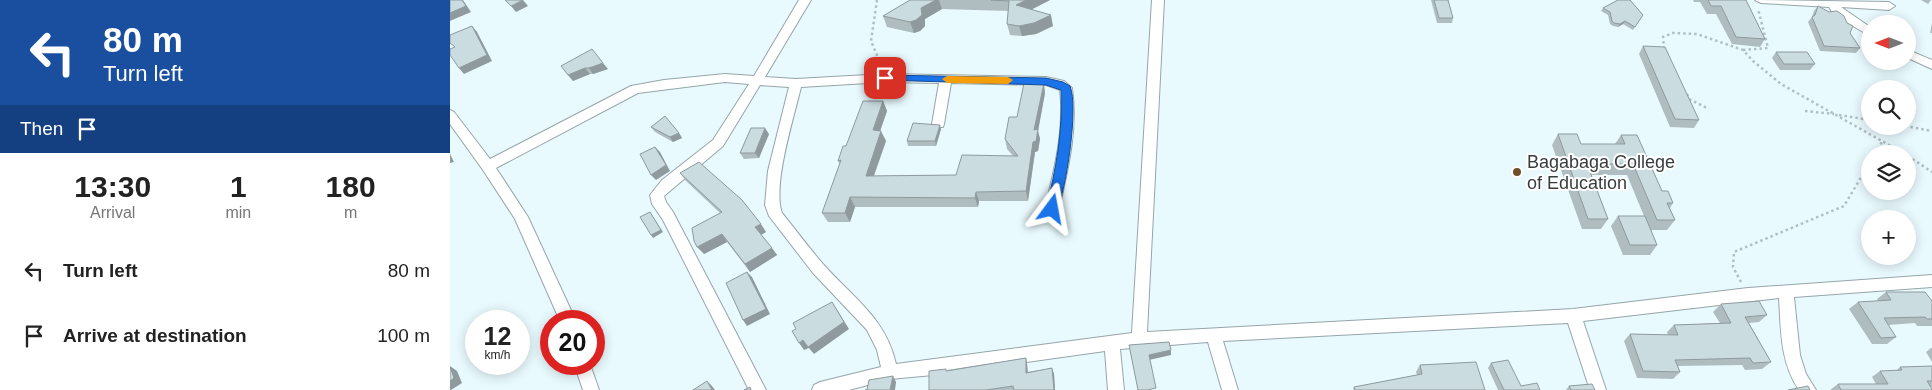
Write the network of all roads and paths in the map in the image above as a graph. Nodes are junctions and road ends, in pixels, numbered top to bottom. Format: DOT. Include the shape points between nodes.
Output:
graph roads {
  1 [pos="805,0"];
  2 [pos="877,0"];
  3 [pos="1158,0"];
  4 [pos="1755,0"];
  5 [pos="1761,0"];
  6 [pos="1833,3"];
  7 [pos="1889,6"];
  8 [pos="1861,26"];
  9 [pos="1743,50"];
  10 [pos="1665,54"];
  11 [pos="1916,58"];
  12 [pos="1932,65"];
  13 [pos="885,78"];
  14 [pos="946,79"];
  15 [pos="757,81"];
  16 [pos="796,83"];
  17 [pos="1685,90"];
  18 [pos="1709,109"];
  19 [pos="1805,111"];
  20 [pos="1836,114"];
  21 [pos="450,115"];
  22 [pos="1861,118"];
  23 [pos="938,124"];
  24 [pos="1916,128"];
  25 [pos="1932,131"];
  26 [pos="1883,140"];
  27 [pos="1880,145"];
  28 [pos="1891,145"];
  29 [pos="1916,162"];
  30 [pos="488,166"];
  31 [pos="1932,172"];
  32 [pos="1861,177"];
  33 [pos="1052,209"];
  34 [pos="1932,281"];
  35 [pos="1786,292"];
  36 [pos="1748,294"];
  37 [pos="563,310"];
  38 [pos="1573,316"];
  39 [pos="1213,334"];
  40 [pos="1140,339"];
  41 [pos="1112,342"];
  42 [pos="890,372"];
  43 [pos="586,375"];
  44 [pos="591,390"];
  45 [pos="758,390"];
  46 [pos="820,390"];
  47 [pos="1116,390"];
  48 [pos="1230,390"];
  49 [pos="1598,390"];
  50 [pos="1808,390"];
  1 -- 15 [label="street"];
  2 -- 13 [label="path" via="871,41"];
  3 -- 40 [label="street"];
  4 -- 9 [label="path" via="1768,48"];
  5 -- 6 [label="lane"];
  6 -- 7 [label="lane"];
  6 -- 8 [label="street" via="1838,12"];
  9 -- 10 [label="path" via="1697,34 1673,33 1663,37"];
  9 -- 20 [label="path" via="1781,84"];
  11 -- 12 [label="street"];
  13 -- 14 [label="street"];
  13 -- 16 [label="street"];
  14 -- 23 [label="street"];
  14 -- 33 [label="street" via="1046,81 1066,88 1063,162"];
  15 -- 16 [label="street"];
  15 -- 30 [label="street" via="725,78 635,89"];
  15 -- 45 [label="street" via="714,148 657,195"];
  16 -- 42 [label="street" via="775,171 772,205 776,216 818,269 872,325 885,349"];
  17 -- 18 [label="path" via="1690,99"];
  19 -- 20 [label="path"];
  20 -- 22 [label="path"];
  20 -- 26 [label="path"];
  21 -- 30 [label="street"];
  24 -- 25 [label="path"];
  26 -- 27 [label="path"];
  26 -- 28 [label="path"];
  29 -- 31 [label="path"];
  30 -- 37 [label="street" via="521,217"];
  32 -- 36 [label="path" via="1844,206 1734,252 1733,267"];
  34 -- 35 [label="street"];
  35 -- 36 [label="street"];
  35 -- 50 [label="street" via="1794,368"];
  36 -- 38 [label="street"];
  38 -- 39 [label="street"];
  38 -- 49 [label="street"];
  39 -- 40 [label="street"];
  39 -- 48 [label="street"];
  40 -- 41 [label="street"];
  41 -- 42 [label="street"];
  41 -- 47 [label="street"];
  42 -- 46 [label="street"];
  43 -- 44 [label="street"];
}
